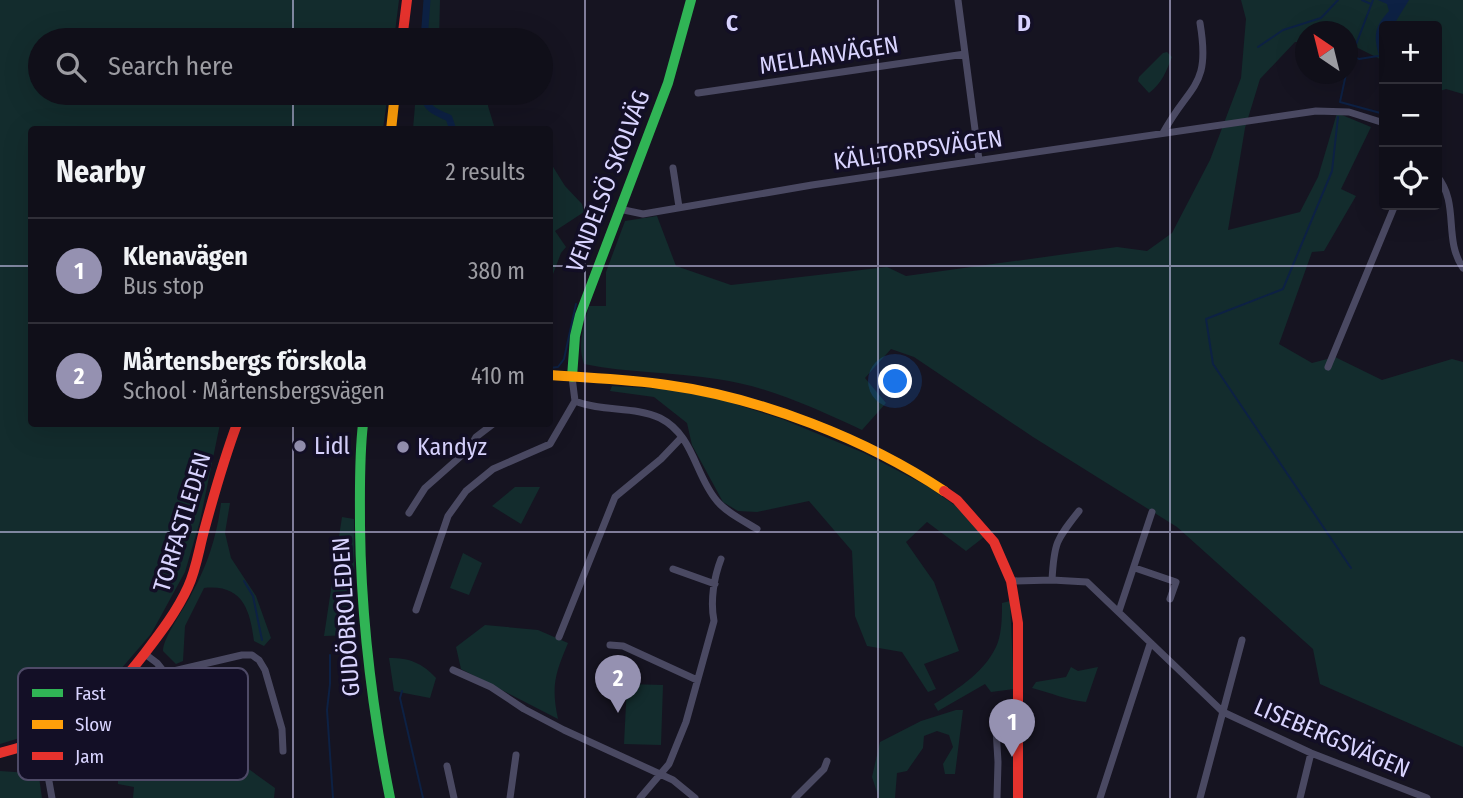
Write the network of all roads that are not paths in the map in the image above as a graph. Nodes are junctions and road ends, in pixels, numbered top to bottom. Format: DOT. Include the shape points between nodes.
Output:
graph roads {
  1 [pos="407,0"];
  2 [pos="691,0"];
  3 [pos="958,0"];
  4 [pos="1200,23"];
  5 [pos="404,28"];
  6 [pos="965,54"];
  7 [pos="698,93"];
  8 [pos="394,105"];
  9 [pos="1379,121"];
  10 [pos="391,126"];
  11 [pos="1163,133"];
  12 [pos="979,160"];
  13 [pos="673,168"];
  14 [pos="1442,183"];
  15 [pos="679,207"];
  16 [pos="619,209"];
  17 [pos="1393,210"];
  18 [pos="1463,268"];
  19 [pos="1328,367"];
  20 [pos="553,375"];
  21 [pos="572,377"];
  22 [pos="575,401"];
  23 [pos="236,427"];
  24 [pos="362,427"];
  25 [pos="489,427"];
  26 [pos="682,437"];
  27 [pos="554,439"];
  28 [pos="564,445"];
  29 [pos="469,449"];
  30 [pos="473,457"];
  31 [pos="1080,511"];
  32 [pos="1152,512"];
  33 [pos="409,513"];
  34 [pos="757,529"];
  35 [pos="721,559"];
  36 [pos="1135,568"];
  37 [pos="673,569"];
  38 [pos="1052,580"];
  39 [pos="1011,581"];
  40 [pos="715,584"];
  41 [pos="1170,599"];
  42 [pos="415,610"];
  43 [pos="1119,611"];
  44 [pos="559,637"];
  45 [pos="1242,640"];
  46 [pos="1150,644"];
  47 [pos="610,645"];
  48 [pos="145,654"];
  49 [pos="133,668"];
  50 [pos="161,668"];
  51 [pos="186,668"];
  52 [pos="453,670"];
  53 [pos="697,680"];
  54 [pos="995,712"];
  55 [pos="1223,712"];
  56 [pos="18,748"];
  57 [pos="283,751"];
  58 [pos="0,753"];
  59 [pos="1311,753"];
  60 [pos="516,755"];
  61 [pos="827,761"];
  62 [pos="447,766"];
  63 [pos="661,776"];
  64 [pos="49,780"];
  65 [pos="52,798"];
  66 [pos="390,798"];
  67 [pos="454,798"];
  68 [pos="510,798"];
  69 [pos="640,798"];
  70 [pos="695,798"];
  71 [pos="795,798"];
  72 [pos="997,798"];
  73 [pos="1018,798"];
  74 [pos="1100,798"];
  75 [pos="1200,798"];
  76 [pos="1300,798"];
  77 [pos="1427,798"];
  1 -- 5 [label="street"];
  2 -- 16 [label="street, VENDELSÖ SKOLVÄG" via="668,83"];
  3 -- 6 [label="street"];
  4 -- 11 [label="street" via="1205,59 1202,75"];
  6 -- 7 [label="street, MELLANVÄGEN"];
  6 -- 12 [label="street"];
  8 -- 10 [label="street"];
  9 -- 11 [label="street, KÄLLTORPSVÄGEN" via="1349,112 1316,111"];
  11 -- 12 [label="street, KÄLLTORPSVÄGEN"];
  12 -- 15 [label="street, KÄLLTORPSVÄGEN"];
  13 -- 15 [label="street"];
  14 -- 18 [label="street" via="1450,205 1453,251"];
  15 -- 16 [label="street, KÄLLTORPSVÄGEN" via="643,214"];
  16 -- 21 [label="street, VENDELSÖ SKOLVÄG" via="580,315"];
  17 -- 19 [label="street"];
  20 -- 21 [label="street"];
  21 -- 22 [label="street"];
  21 -- 39 [label="street" via="668,385 772,408 875,452 957,500 994,542"];
  22 -- 26 [label="street" via="659,418"];
  22 -- 27 [label="street"];
  23 -- 48 [label="street, TORFASTLEDEN" via="189,585"];
  24 -- 66 [label="street, GUDÖBROLEDEN" via="363,598 371,684"];
  25 -- 29 [label="street"];
  26 -- 34 [label="street" via="718,503"];
  26 -- 44 [label="street" via="615,497"];
  27 -- 28 [label="street"];
  27 -- 42 [label="street" via="546,447 493,469 466,491 439,535"];
  29 -- 30 [label="street"];
  29 -- 33 [label="street" via="425,488"];
  31 -- 38 [label="street" via="1054,550"];
  32 -- 36 [label="street"];
  35 -- 40 [label="street"];
  36 -- 41 [label="street" via="1176,582"];
  36 -- 43 [label="street"];
  37 -- 40 [label="street"];
  38 -- 39 [label="street, LISEBERGSVÄGEN"];
  38 -- 43 [label="street, LISEBERGSVÄGEN" via="1087,582"];
  39 -- 73 [label="street" via="1018,623"];
  40 -- 53 [label="street" via="714,621"];
  43 -- 46 [label="street, LISEBERGSVÄGEN"];
  45 -- 55 [label="street, LISEBERGSVÄGEN"];
  46 -- 55 [label="street, LISEBERGSVÄGEN"];
  46 -- 74 [label="street"];
  47 -- 53 [label="street" via="623,646"];
  48 -- 49 [label="street, TORFASTLEDEN"];
  48 -- 50 [label="street"];
  51 -- 57 [label="street" via="242,655 259,660 282,729"];
  52 -- 63 [label="street"];
  53 -- 63 [label="street" via="686,723"];
  54 -- 72 [label="street"];
  55 -- 59 [label="street, LISEBERGSVÄGEN"];
  55 -- 75 [label="street"];
  56 -- 58 [label="street, TORFASTLEDEN"];
  59 -- 76 [label="street"];
  59 -- 77 [label="street, LISEBERGSVÄGEN"];
  60 -- 68 [label="street"];
  61 -- 71 [label="street"];
  62 -- 67 [label="street"];
  63 -- 69 [label="street"];
  63 -- 70 [label="street"];
  64 -- 65 [label="street"];
}
